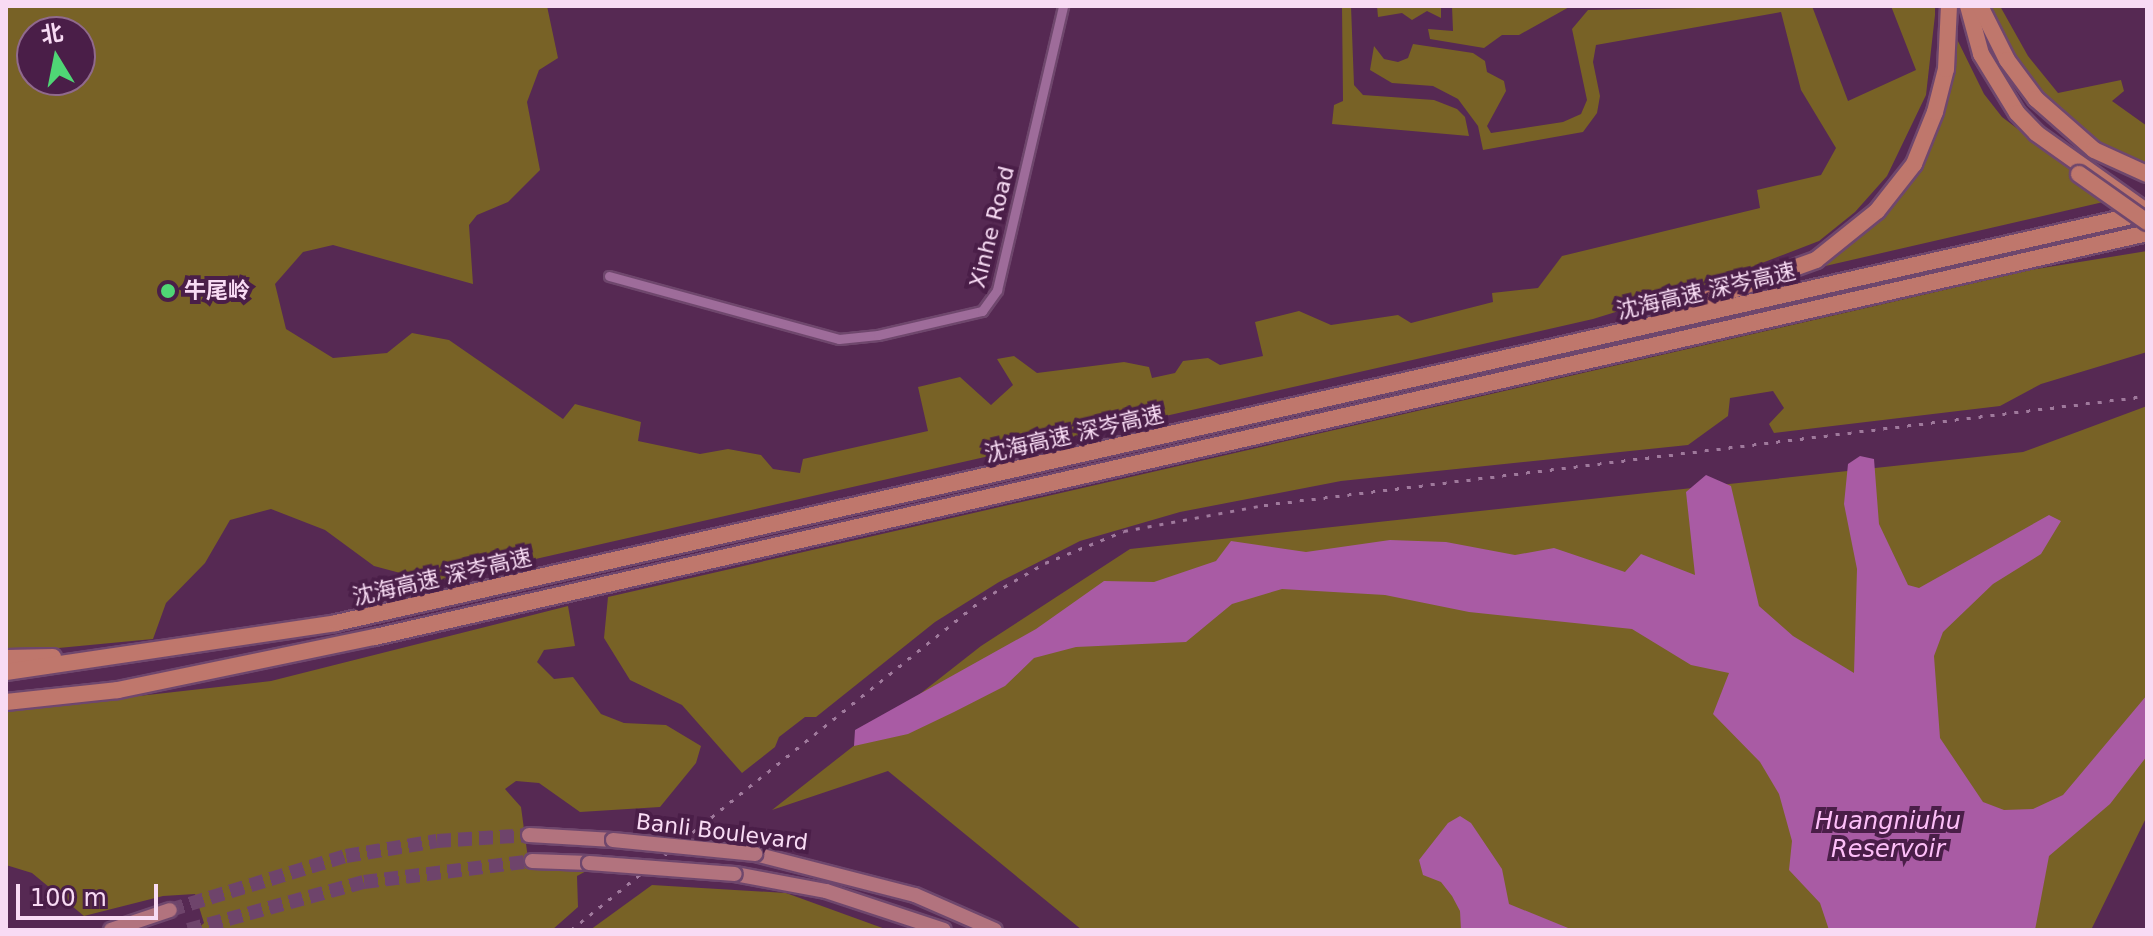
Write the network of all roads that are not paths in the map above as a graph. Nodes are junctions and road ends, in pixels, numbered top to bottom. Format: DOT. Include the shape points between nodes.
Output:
graph roads {
  1 [pos="1063,6"];
  2 [pos="1949,6"];
  3 [pos="1959,6"];
  4 [pos="1968,6"];
  5 [pos="1980,6"];
  6 [pos="2084,173"];
  7 [pos="2147,174"];
  8 [pos="2147,212"];
  9 [pos="2147,222"];
  10 [pos="2147,233"];
  11 [pos="2147,243"];
  12 [pos="1973,272"];
  13 [pos="609,276"];
  14 [pos="1472,367"];
  15 [pos="139,655"];
  16 [pos="6,658"];
  17 [pos="6,672"];
  18 [pos="6,702"];
  19 [pos="529,835"];
  20 [pos="532,861"];
  21 [pos="170,910"];
  22 [pos="111,930"];
  23 [pos="944,930"];
  24 [pos="995,930"];
  1 -- 13 [label="street, Xinhe Road" via="997,290 982,311 839,339"];
  2 -- 14 [label="highway" via="1942,87 1914,164 1877,211 1836,247 1790,273 1739,292"];
  3 -- 6 [label="highway" via="1974,57 1999,103 2030,139"];
  4 -- 6 [label="highway" via="1981,54 2011,106"];
  5 -- 7 [label="highway" via="2007,60 2036,99 2094,150"];
  6 -- 8 [label="highway"];
  6 -- 9 [label="highway, bridge"];
  8 -- 14 [label="highway, 沈海高速 深岑高速"];
  10 -- 12 [label="highway"];
  11 -- 12 [label="highway"];
  12 -- 18 [label="highway, 沈海高速 深岑高速" via="375,637 118,690"];
  14 -- 15 [label="highway, 沈海高速 深岑高速" via="336,623"];
  15 -- 16 [label="highway"];
  15 -- 17 [label="highway, 沈海高速 深岑高速"];
  19 -- 24 [label="main road, Banli Boulevard, bridge" via="755,854 915,895"];
  20 -- 23 [label="main road, Banli Boulevard, bridge" via="735,874 826,891"];
  21 -- 22 [label="main road"];
}
